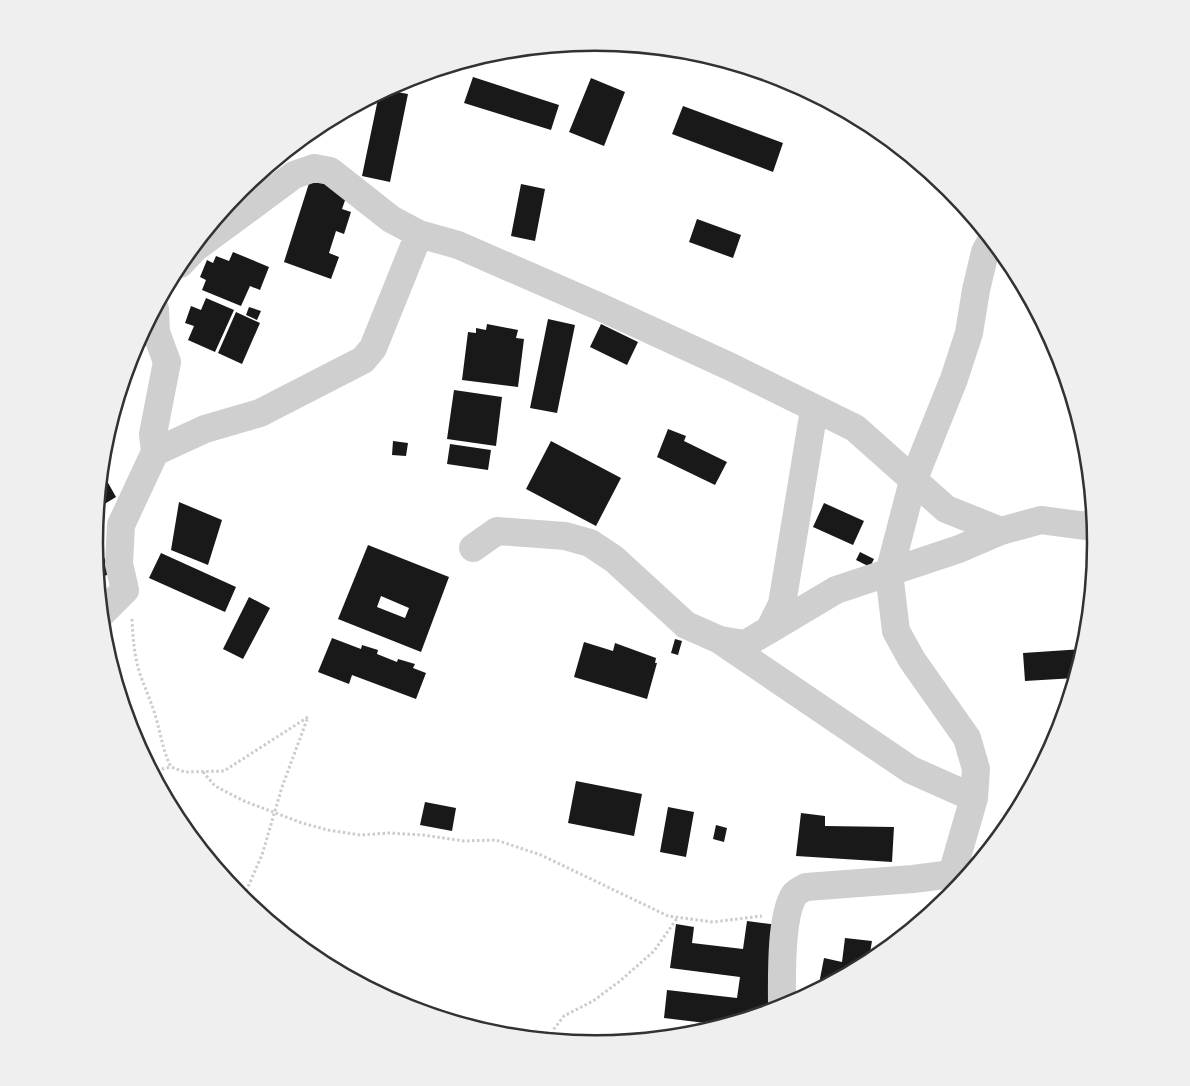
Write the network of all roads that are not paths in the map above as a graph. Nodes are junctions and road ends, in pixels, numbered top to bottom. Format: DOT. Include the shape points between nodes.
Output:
graph roads {
  1 [pos="271,173"];
  2 [pos="294,175"];
  3 [pos="420,234"];
  4 [pos="212,236"];
  5 [pos="987,247"];
  6 [pos="156,323"];
  7 [pos="814,410"];
  8 [pos="155,452"];
  9 [pos="913,481"];
  10 [pos="1086,526"];
  11 [pos="1001,531"];
  12 [pos="473,548"];
  13 [pos="889,573"];
  14 [pos="107,608"];
  15 [pos="769,630"];
  16 [pos="720,640"];
  17 [pos="974,798"];
  18 [pos="962,871"];
  19 [pos="782,997"];
  1 -- 2 [label="street"];
  2 -- 3 [label="street" via="314,168 330,171 391,219"];
  2 -- 4 [label="street"];
  3 -- 7 [label="street" via="458,245 598,306 731,367"];
  3 -- 8 [label="street" via="373,348 363,360 260,413 205,430"];
  5 -- 9 [label="street" via="969,333"];
  6 -- 8 [label="street" via="167,362 153,434"];
  7 -- 9 [label="street" via="855,428"];
  7 -- 15 [label="street" via="782,604"];
  8 -- 14 [label="street" via="121,525 119,564 125,590"];
  9 -- 11 [label="street" via="946,509"];
  9 -- 13 [label="street"];
  10 -- 11 [label="street" via="1041,520"];
  11 -- 13 [label="street"];
  12 -- 16 [label="street" via="497,530 565,536 590,543 614,559 686,625"];
  13 -- 15 [label="street" via="836,590"];
  13 -- 17 [label="street" via="896,631 912,660 967,738 976,769"];
  15 -- 16 [label="street" via="746,644"];
  16 -- 17 [label="street" via="911,770"];
  17 -- 18 [label="street"];
  18 -- 19 [label="street" via="913,879 806,887 794,894 783,939"];
}
